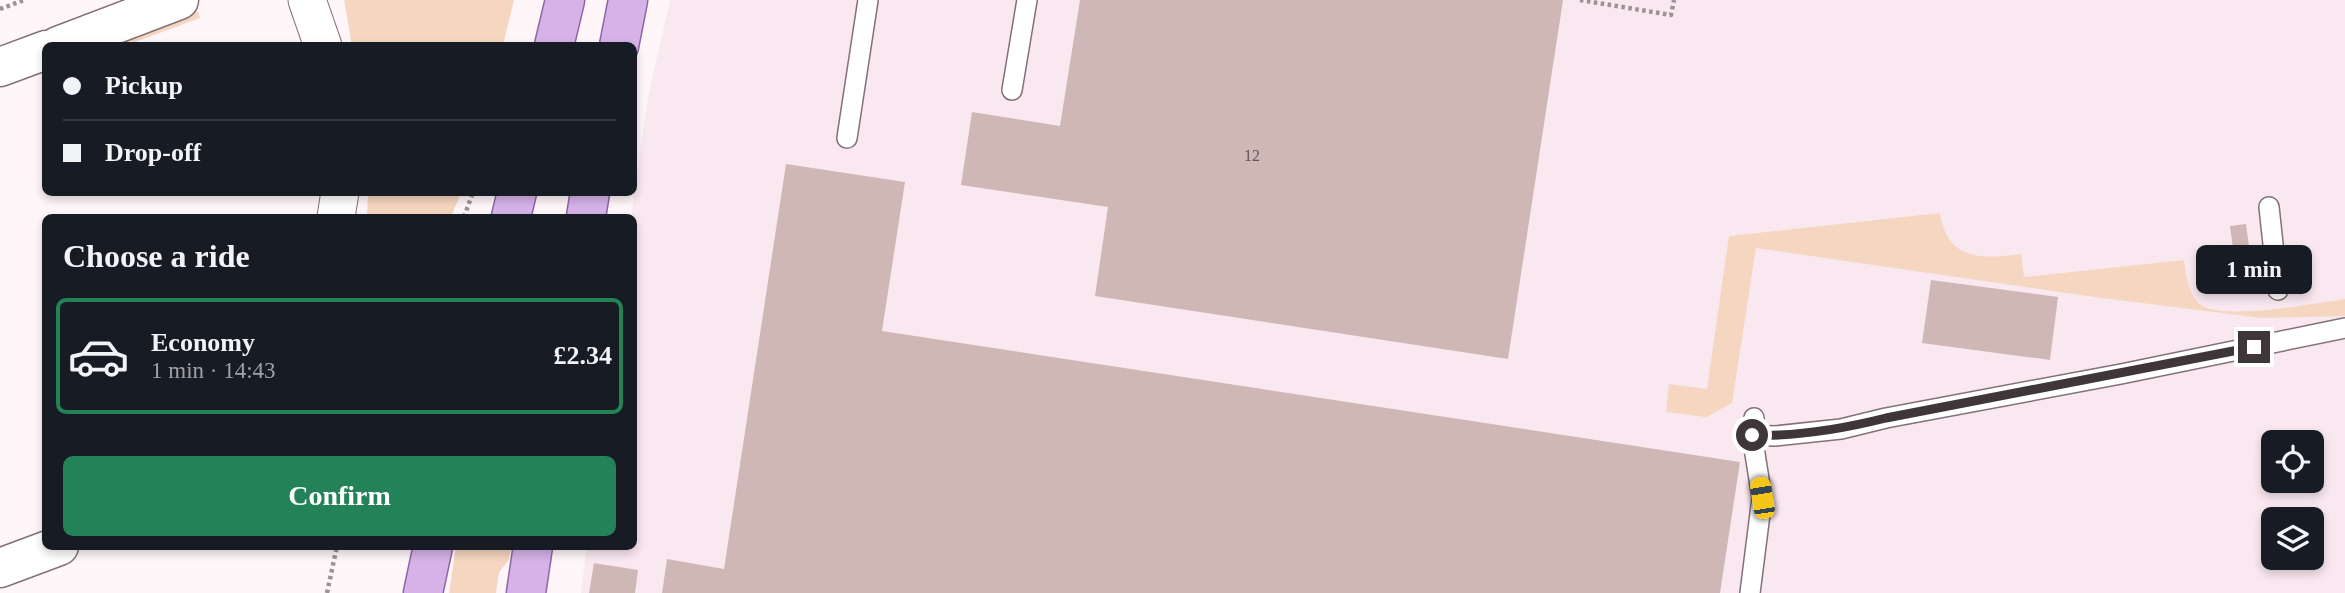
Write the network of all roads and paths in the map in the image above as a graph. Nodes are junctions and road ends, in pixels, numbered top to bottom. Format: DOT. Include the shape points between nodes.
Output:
graph roads {
  1 [pos="24,0"];
  2 [pos="179,0"];
  3 [pos="307,0"];
  4 [pos="565,0"];
  5 [pos="628,0"];
  6 [pos="869,0"];
  7 [pos="1026,0"];
  8 [pos="1580,0"];
  9 [pos="1674,0"];
  10 [pos="0,9"];
  11 [pos="69,42"];
  12 [pos="322,42"];
  13 [pos="555,42"];
  14 [pos="620,42"];
  15 [pos="42,51"];
  16 [pos="0,67"];
  17 [pos="1012,90"];
  18 [pos="847,138"];
  19 [pos="339,196"];
  20 [pos="472,196"];
  21 [pos="516,196"];
  22 [pos="589,196"];
  23 [pos="2269,206"];
  24 [pos="336,214"];
  25 [pos="465,214"];
  26 [pos="511,214"];
  27 [pos="586,214"];
  28 [pos="2278,289"];
  29 [pos="2345,328"];
  30 [pos="49,550"];
  31 [pos="336,550"];
  32 [pos="432,550"];
  33 [pos="532,550"];
  34 [pos="0,568"];
  35 [pos="327,593"];
  36 [pos="423,593"];
  37 [pos="526,593"];
  38 [pos="1750,593"];
  1 -- 10 [label="path"];
  2 -- 11 [label="street"];
  3 -- 12 [label="street"];
  4 -- 13 [label="main road"];
  5 -- 14 [label="main road"];
  6 -- 18 [label="lane"];
  7 -- 17 [label="lane"];
  8 -- 9 [label="path" via="1671,15"];
  15 -- 16 [label="street"];
  19 -- 24 [label="street"];
  20 -- 25 [label="path"];
  21 -- 26 [label="main road"];
  22 -- 27 [label="main road"];
  23 -- 28 [label="lane"];
  29 -- 38 [label="lane" via="1841,429 1775,436 1753,427 1762,498"];
  30 -- 34 [label="street"];
  31 -- 35 [label="path"];
  32 -- 36 [label="main road"];
  33 -- 37 [label="main road"];
}
